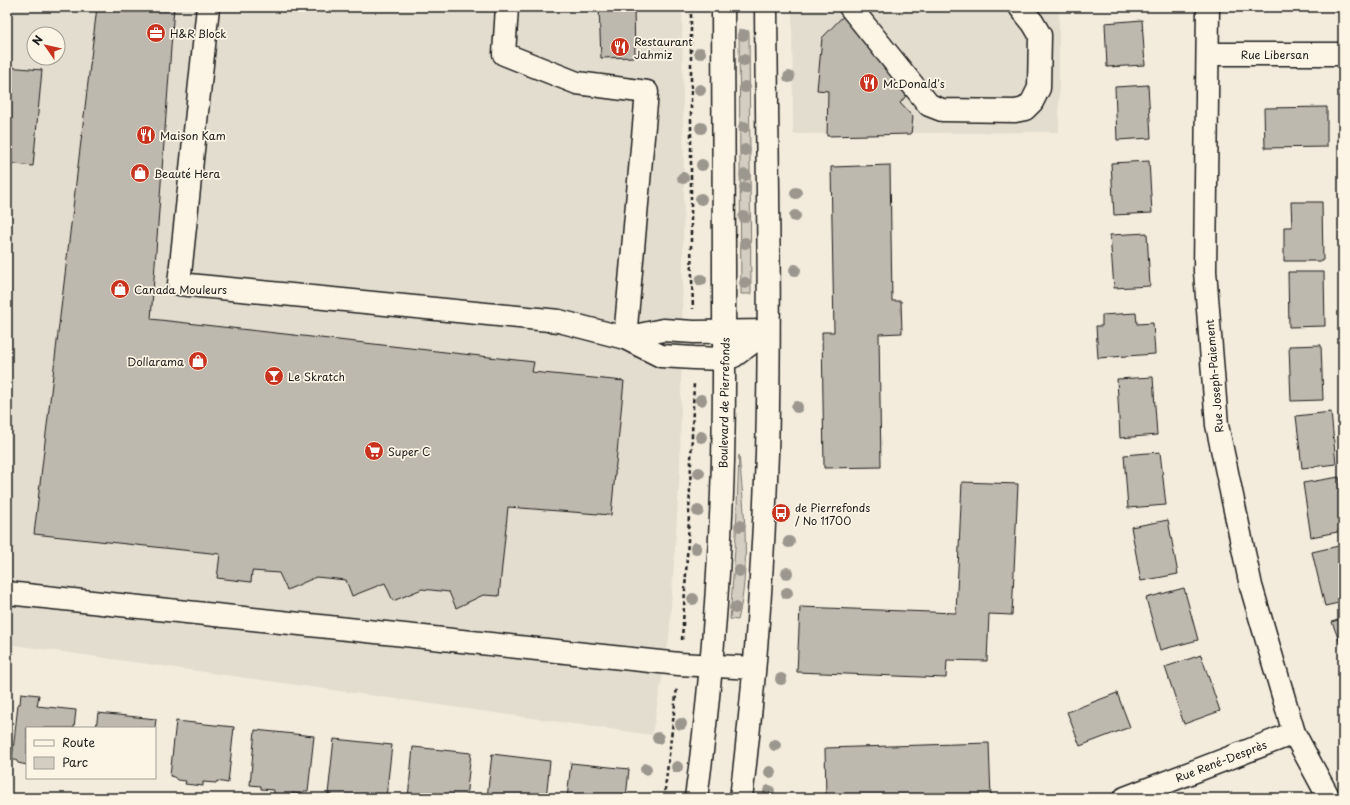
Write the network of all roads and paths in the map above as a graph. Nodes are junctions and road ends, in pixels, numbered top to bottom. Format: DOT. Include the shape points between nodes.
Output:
graph roads {
  1 [pos="208,7"];
  2 [pos="507,7"];
  3 [pos="690,7"];
  4 [pos="723,7"];
  5 [pos="766,7"];
  6 [pos="850,7"];
  7 [pos="1020,7"];
  8 [pos="1208,7"];
  9 [pos="1208,54"];
  10 [pos="1343,54"];
  11 [pos="693,309"];
  12 [pos="768,331"];
  13 [pos="725,332"];
  14 [pos="625,338"];
  15 [pos="725,359"];
  16 [pos="694,374"];
  17 [pos="7,593"];
  18 [pos="681,646"];
  19 [pos="710,666"];
  20 [pos="754,668"];
  21 [pos="676,694"];
  22 [pos="1294,734"];
  23 [pos="664,798"];
  24 [pos="696,798"];
  25 [pos="741,798"];
  26 [pos="1125,798"];
  27 [pos="1329,798"];
  1 -- 14 [label="main road" via="179,284 560,321"];
  2 -- 14 [label="main road" via="504,54 576,83 647,92"];
  3 -- 11 [label="path"];
  4 -- 13 [label="main road, Boulevard de Pierrefonds"];
  5 -- 12 [label="main road"];
  6 -- 7 [label="main road" via="929,105 942,110 1016,111 1025,109 1032,102 1039,88 1040,35"];
  8 -- 9 [label="main road, Rue Joseph-Paiement"];
  9 -- 10 [label="main road, Rue Libersan"];
  9 -- 22 [label="main road, Rue Joseph-Paiement" via="1205,271 1217,425 1251,586"];
  12 -- 13 [label="main road"];
  12 -- 15 [label="main road" via="739,353"];
  12 -- 20 [label="main road" via="765,488"];
  13 -- 14 [label="main road" via="663,330"];
  13 -- 15 [label="main road, Boulevard de Pierrefonds"];
  14 -- 15 [label="main road" via="661,356"];
  15 -- 19 [label="main road, Boulevard de Pierrefonds" via="722,492"];
  16 -- 18 [label="path"];
  17 -- 19 [label="main road"];
  19 -- 20 [label="main road"];
  19 -- 24 [label="main road, Boulevard de Pierrefonds"];
  20 -- 25 [label="main road"];
  21 -- 23 [label="path"];
  22 -- 26 [label="main road, Rue René-Desprès"];
  22 -- 27 [label="main road, Rue Joseph-Paiement"];
}
